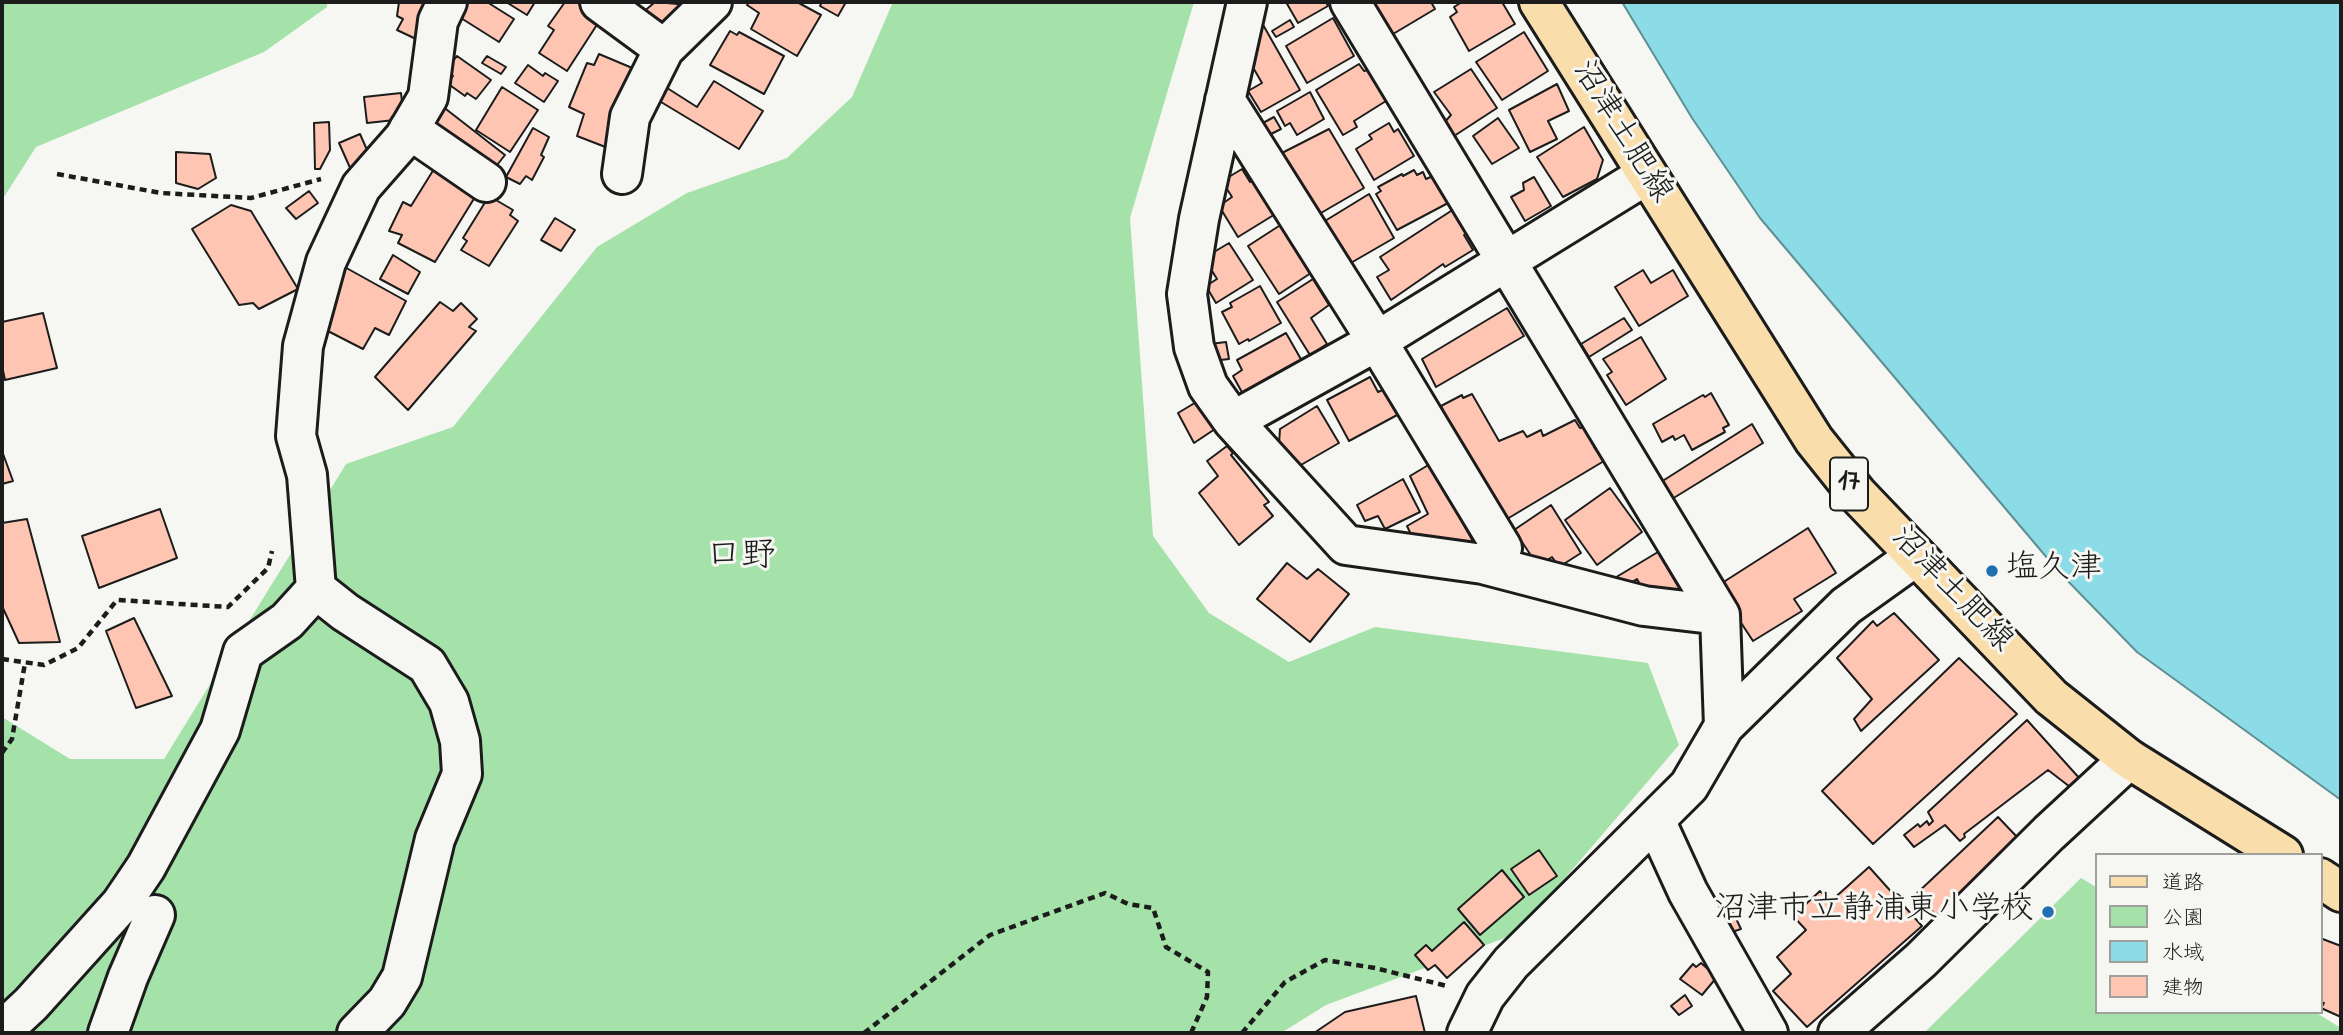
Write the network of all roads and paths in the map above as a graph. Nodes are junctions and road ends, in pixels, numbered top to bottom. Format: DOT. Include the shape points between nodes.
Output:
graph roads {
  1 [pos="447,2"];
  2 [pos="600,2"];
  3 [pos="712,2"];
  4 [pos="1247,2"];
  5 [pos="1350,2"];
  6 [pos="1539,2"];
  7 [pos="664,49"];
  8 [pos="1225,100"];
  9 [pos="409,129"];
  10 [pos="57,174"];
  11 [pos="622,174"];
  12 [pos="1646,175"];
  13 [pos="486,182"];
  14 [pos="360,187"];
  15 [pos="1508,261"];
  16 [pos="1377,341"];
  17 [pos="1233,421"];
  18 [pos="274,542"];
  19 [pos="1916,555"];
  20 [pos="1483,564"];
  21 [pos="316,589"];
  22 [pos="1720,615"];
  23 [pos="2,659"];
  24 [pos="25,663"];
  25 [pos="1724,726"];
  26 [pos="2,753"];
  27 [pos="2129,759"];
  28 [pos="1656,820"];
  29 [pos="2280,853"];
  30 [pos="2322,879"];
  31 [pos="2341,892"];
  32 [pos="155,915"];
  33 [pos="1485,996"];
  34 [pos="2,1031"];
  35 [pos="108,1033"];
  36 [pos="357,1033"];
  37 [pos="864,1033"];
  38 [pos="1191,1033"];
  39 [pos="1242,1033"];
  40 [pos="1467,1033"];
  41 [pos="1768,1033"];
  42 [pos="1838,1033"];
  1 -- 9 [label="street" via="438,21 428,97"];
  2 -- 7 [label="street"];
  3 -- 7 [label="street"];
  4 -- 8 [label="street"];
  5 -- 15 [label="street"];
  6 -- 12 [label="main road, 沼津土肥線 / 17"];
  7 -- 11 [label="street" via="629,117"];
  8 -- 16 [label="street"];
  8 -- 17 [label="street" via="1188,294 1194,348 1208,386"];
  9 -- 13 [label="street"];
  9 -- 14 [label="street"];
  10 -- 14 [label="path" via="161,193 238,198 327,178"];
  12 -- 15 [label="street"];
  12 -- 19 [label="main road, 沼津土肥線 / 17" via="1814,440 1858,495"];
  14 -- 21 [label="street" via="326,261 303,346 296,436 307,475"];
  15 -- 16 [label="street"];
  15 -- 22 [label="street"];
  16 -- 17 [label="street"];
  16 -- 20 [label="street" via="1502,548"];
  17 -- 20 [label="street" via="1346,545"];
  18 -- 24 [label="path" via="268,568 228,607 117,600 78,648 44,665"];
  19 -- 25 [label="street" via="1846,606"];
  19 -- 27 [label="main road, 沼津土肥線 / 17" via="2051,696"];
  20 -- 22 [label="street" via="1644,606"];
  21 -- 34 [label="street" via="287,621 243,652 220,730 121,904"];
  21 -- 36 [label="street" via="427,666 449,702 460,741 462,774 435,839 402,977 387,1002"];
  22 -- 25 [label="street"];
  23 -- 24 [label="path"];
  24 -- 26 [label="path" via="12,739"];
  25 -- 28 [label="street" via="1689,786"];
  27 -- 29 [label="main road, 沼津土肥線 / 17"];
  27 -- 42 [label="street" via="1921,960"];
  28 -- 33 [label="street" via="1511,963"];
  28 -- 41 [label="street" via="1688,892"];
  30 -- 31 [label="main road"];
  32 -- 35 [label="street"];
  33 -- 39 [label="path" via="1325,960 1285,982"];
  33 -- 40 [label="street"];
  37 -- 38 [label="path" via="990,934 1105,893 1128,904 1153,908 1166,947 1208,972 1207,997"];
}
